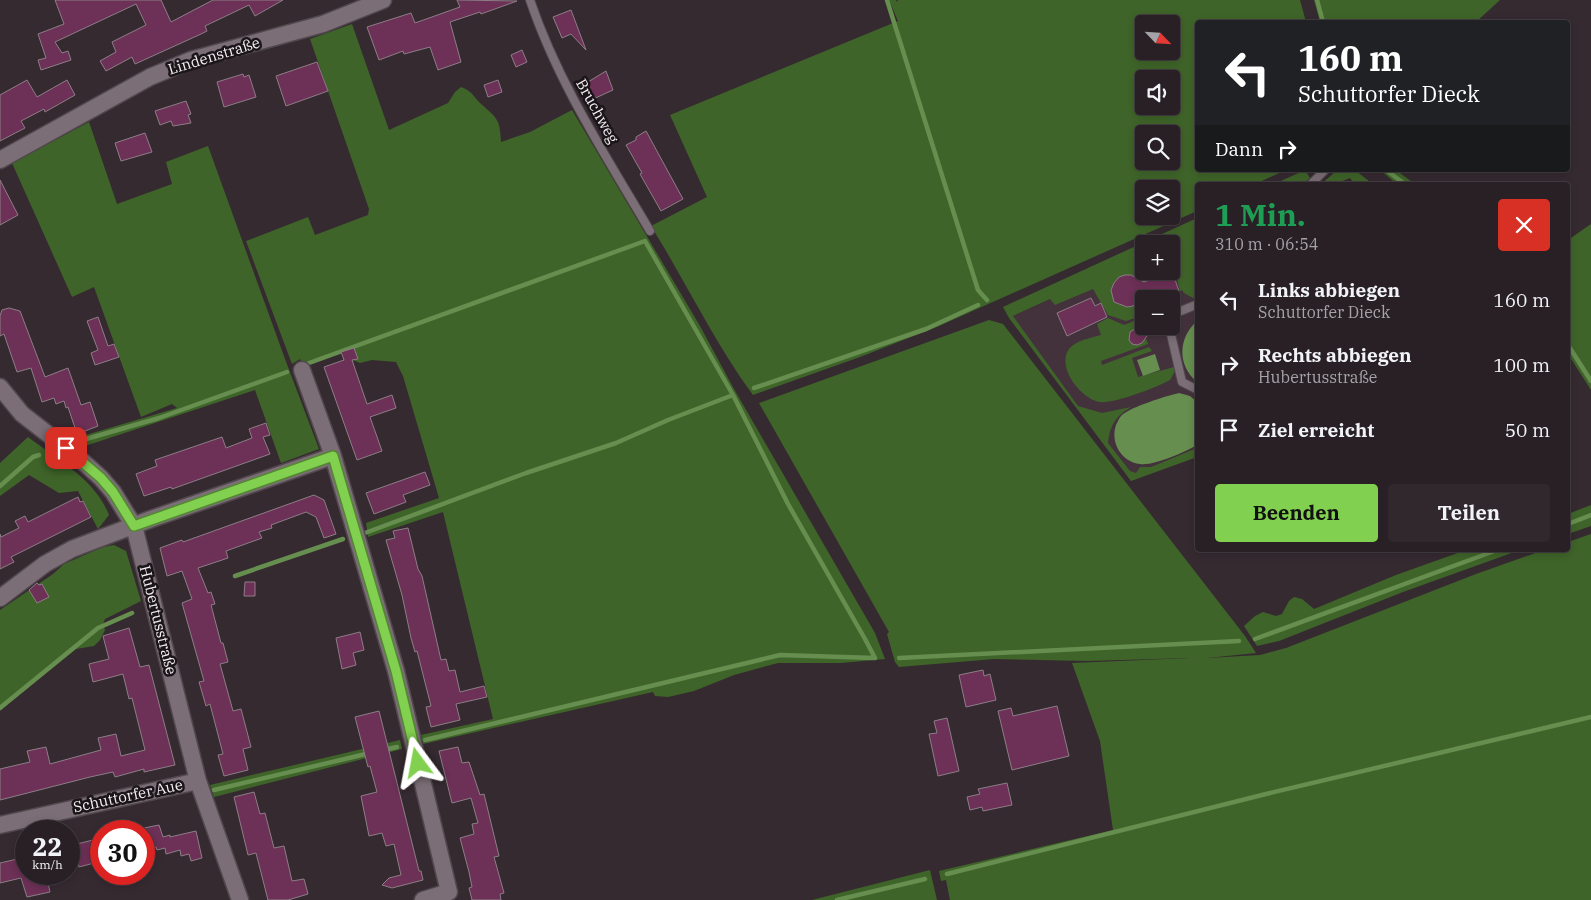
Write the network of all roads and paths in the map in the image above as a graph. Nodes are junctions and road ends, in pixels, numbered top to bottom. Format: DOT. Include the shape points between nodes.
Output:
graph roads {
  1 [pos="383,0"];
  2 [pos="530,0"];
  3 [pos="0,160"];
  4 [pos="1324,172"];
  5 [pos="1313,182"];
  6 [pos="650,231"];
  7 [pos="1195,305"];
  8 [pos="1180,311"];
  9 [pos="1171,335"];
  10 [pos="302,370"];
  11 [pos="0,387"];
  12 [pos="1195,388"];
  13 [pos="333,456"];
  14 [pos="134,526"];
  15 [pos="0,598"];
  16 [pos="198,781"];
  17 [pos="0,825"];
  18 [pos="450,896"];
  19 [pos="240,900"];
  20 [pos="422,900"];
  1 -- 3 [label="street, Lindenstraße" via="323,24 183,63 150,77"];
  2 -- 6 [label="lane, Bruchweg" via="557,69"];
  4 -- 5 [label="lane"];
  7 -- 8 [label="lane"];
  9 -- 12 [label="lane" via="1182,382"];
  10 -- 13 [label="street"];
  11 -- 14 [label="street, Hubertusstraße" via="22,414 101,478"];
  13 -- 14 [label="street"];
  13 -- 18 [label="street" via="396,671"];
  14 -- 15 [label="street" via="56,557"];
  14 -- 16 [label="street, Hubertusstraße"];
  16 -- 17 [label="street, Schuttorfer Aue"];
  16 -- 19 [label="street, Hubertusstraße"];
  18 -- 20 [label="street"];
}
